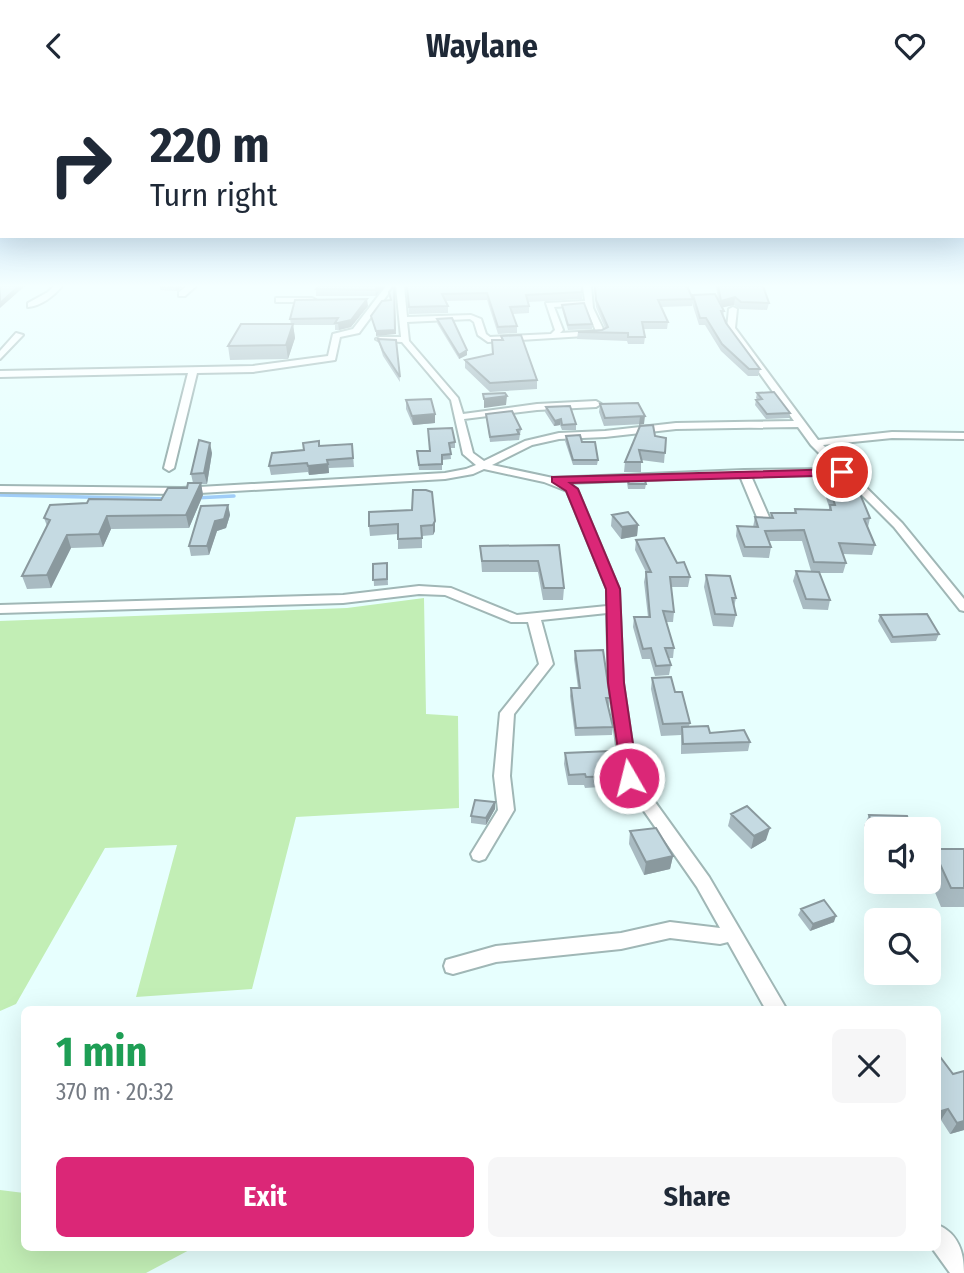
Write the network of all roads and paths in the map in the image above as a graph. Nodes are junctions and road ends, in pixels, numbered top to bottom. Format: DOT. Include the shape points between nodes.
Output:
graph roads {
  1 [pos="13,341"];
  2 [pos="335,341"];
  3 [pos="406,341"];
  4 [pos="741,341"];
  5 [pos="0,356"];
  6 [pos="193,370"];
  7 [pos="0,375"];
  8 [pos="596,404"];
  9 [pos="460,417"];
  10 [pos="812,436"];
  11 [pos="964,436"];
  12 [pos="486,466"];
  13 [pos="169,468"];
  14 [pos="842,472"];
  15 [pos="744,473"];
  16 [pos="557,480"];
  17 [pos="0,489"];
  18 [pos="763,517"];
  19 [pos="964,607"];
  20 [pos="0,609"];
  21 [pos="613,609"];
  22 [pos="534,618"];
  23 [pos="479,854"];
  24 [pos="732,935"];
  25 [pos="453,966"];
  26 [pos="775,1006"];
  27 [pos="941,1241"];
  28 [pos="964,1272"];
  1 -- 5 [label="street"];
  2 -- 6 [label="street" via="332,358 253,369"];
  3 -- 9 [label="street" via="455,400"];
  4 -- 10 [label="street"];
  6 -- 7 [label="street"];
  6 -- 13 [label="street"];
  8 -- 9 [label="street"];
  9 -- 12 [label="street" via="468,454"];
  10 -- 11 [label="street" via="842,440"];
  10 -- 12 [label="street" via="676,426 559,436 529,443"];
  10 -- 14 [label="street"];
  12 -- 16 [label="street"];
  12 -- 17 [label="street" via="445,476 182,491"];
  14 -- 15 [label="street"];
  14 -- 19 [label="street" via="898,524"];
  15 -- 16 [label="street"];
  15 -- 18 [label="street"];
  16 -- 21 [label="street" via="572,489 593,536 613,589"];
  20 -- 22 [label="street" via="343,599 419,590 447,591 516,619"];
  21 -- 22 [label="street"];
  21 -- 24 [label="street" via="616,683 629,778 703,882"];
  22 -- 23 [label="street" via="546,664 507,713 502,776 506,810"];
  24 -- 25 [label="street" via="670,930 621,941 496,954"];
  24 -- 26 [label="street"];
  27 -- 28 [label="street"];
}
